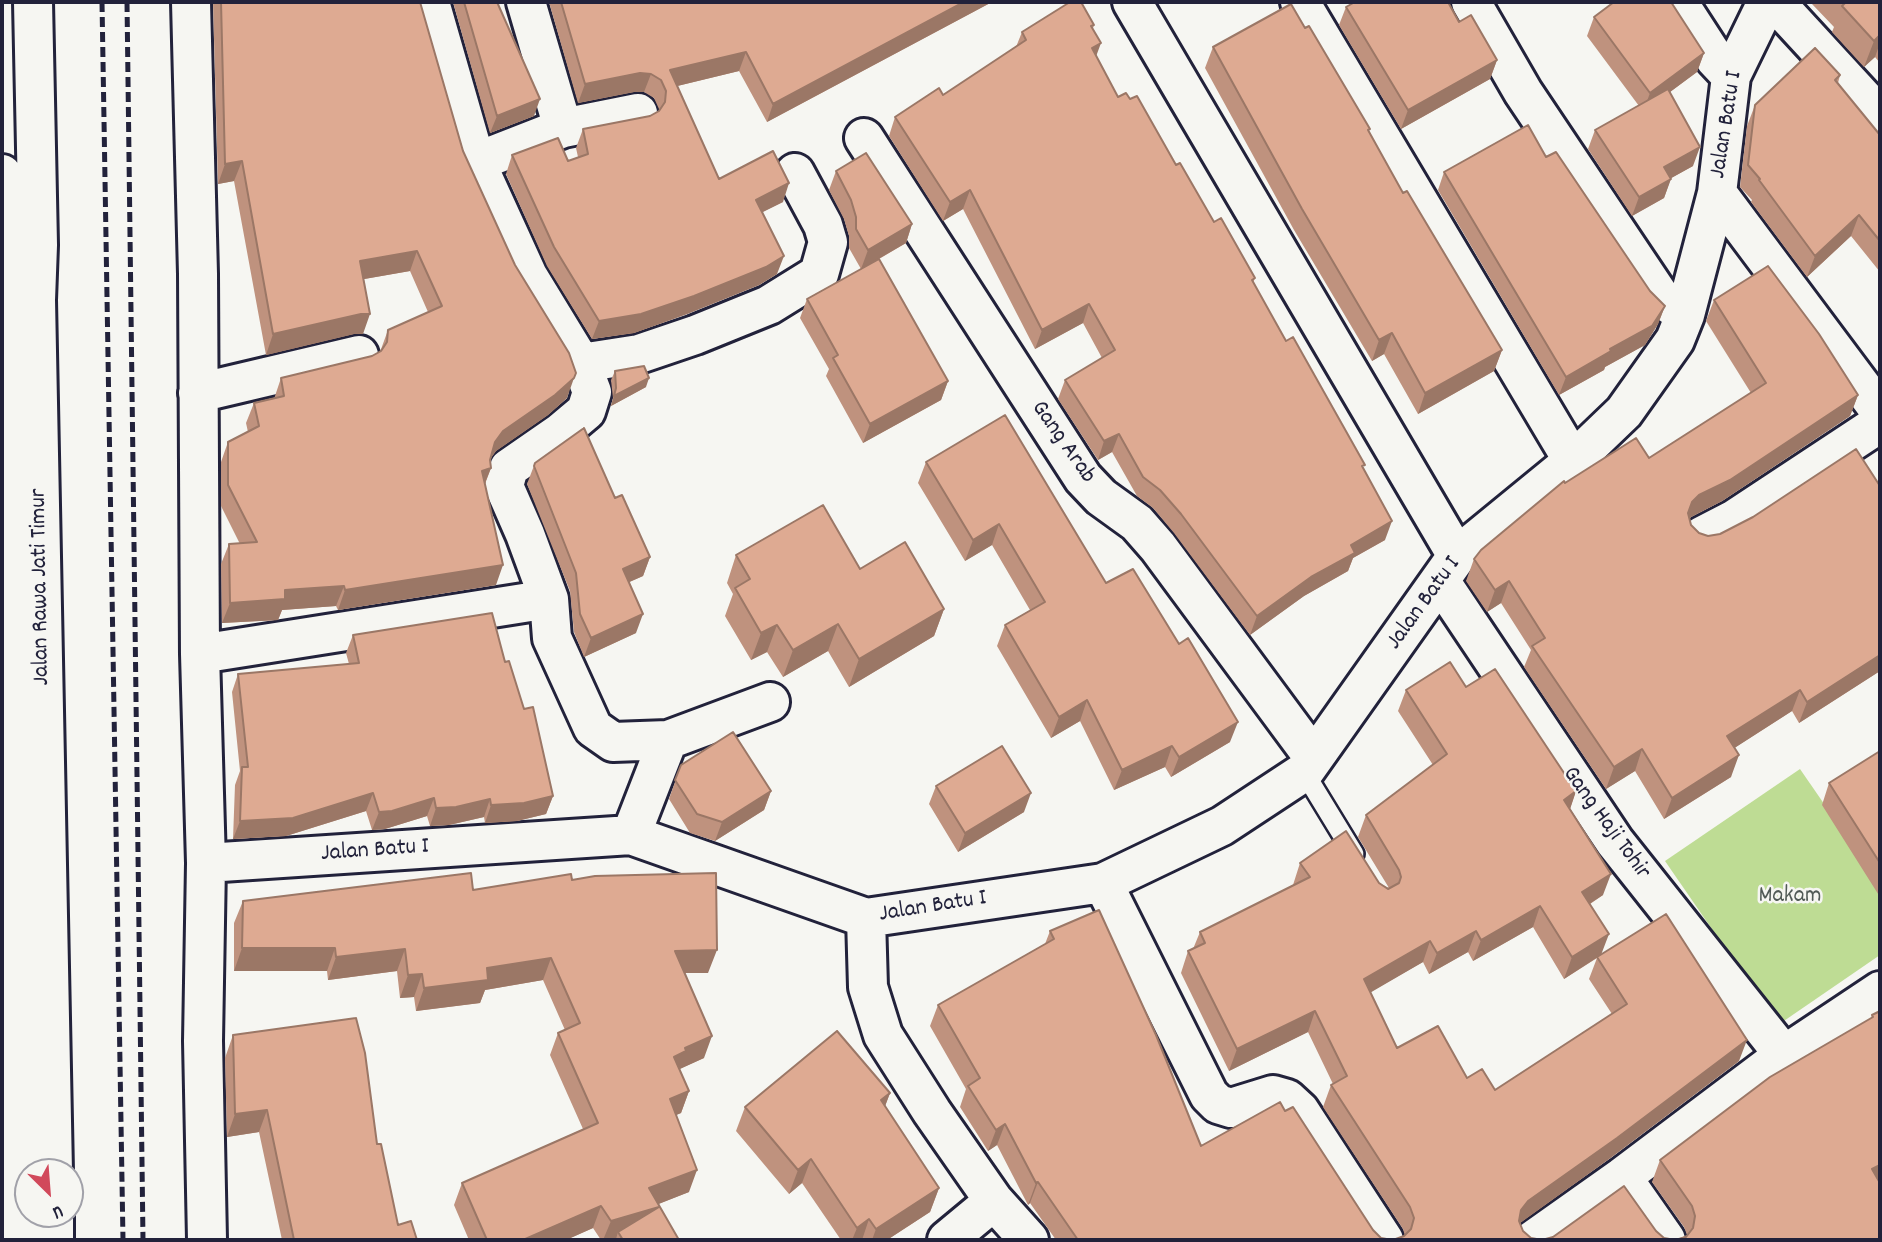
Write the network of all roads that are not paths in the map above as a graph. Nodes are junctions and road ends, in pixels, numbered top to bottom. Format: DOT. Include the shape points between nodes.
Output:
graph roads {
  1 [pos="33,2"];
  2 [pos="191,2"];
  3 [pos="430,2"];
  4 [pos="526,2"];
  5 [pos="1132,2"];
  6 [pos="1300,2"];
  7 [pos="1471,2"];
  8 [pos="1678,2"];
  9 [pos="1767,2"];
  10 [pos="1775,2"];
  11 [pos="1731,76"];
  12 [pos="638,113"];
  13 [pos="1880,116"];
  14 [pos="564,128"];
  15 [pos="864,138"];
  16 [pos="476,162"];
  17 [pos="795,173"];
  18 [pos="2,174"];
  19 [pos="1717,193"];
  20 [pos="1685,315"];
  21 [pos="359,355"];
  22 [pos="581,363"];
  23 [pos="198,393"];
  24 [pos="1880,411"];
  25 [pos="1880,423"];
  26 [pos="1573,461"];
  27 [pos="1702,536"];
  28 [pos="1449,569"];
  29 [pos="549,600"];
  30 [pos="200,654"];
  31 [pos="769,702"];
  32 [pos="668,740"];
  33 [pos="1309,765"];
  34 [pos="631,835"];
  35 [pos="206,863"];
  36 [pos="1367,875"];
  37 [pos="1103,883"];
  38 [pos="866,918"];
  39 [pos="1880,991"];
  40 [pos="1784,1055"];
  41 [pos="53,1158"];
  42 [pos="1622,1177"];
  43 [pos="994,1201"];
  44 [pos="22,1240"];
  45 [pos="208,1240"];
  46 [pos="947,1240"];
  47 [pos="1029,1240"];
  48 [pos="1384,1240"];
  49 [pos="1533,1240"];
  50 [pos="1666,1240"];
  1 -- 41 [label="street, Jalan Rawa Jati Timur"];
  2 -- 23 [label="street"];
  3 -- 16 [label="street"];
  4 -- 14 [label="street"];
  5 -- 28 [label="street, Gang Haji Tohir"];
  6 -- 26 [label="street"];
  7 -- 20 [label="street" via="1523,92 1661,298"];
  8 -- 11 [label="street"];
  9 -- 11 [label="street, Jalan Batu I"];
  10 -- 13 [label="street"];
  11 -- 19 [label="street, Jalan Batu I"];
  12 -- 14 [label="street"];
  14 -- 16 [label="street"];
  15 -- 33 [label="street, Gang Arab" via="1083,478 1158,547"];
  16 -- 22 [label="street" via="528,276"];
  17 -- 22 [label="street" via="828,242 819,274 769,305 695,335 639,354"];
  18 -- 44 [label="street, Jalan Rawa Jati Timur"];
  19 -- 20 [label="street, Jalan Batu I"];
  19 -- 24 [label="street"];
  20 -- 26 [label="street, Jalan Batu I" via="1675,340 1624,412"];
  21 -- 23 [label="street"];
  22 -- 29 [label="street" via="592,392 586,411 509,468 504,486"];
  23 -- 30 [label="street"];
  25 -- 27 [label="street"];
  26 -- 28 [label="street, Jalan Batu I"];
  28 -- 33 [label="street, Jalan Batu I"];
  28 -- 40 [label="street, Gang Haji Tohir" via="1615,842"];
  29 -- 30 [label="street"];
  29 -- 32 [label="street" via="552,638 593,728 613,742"];
  30 -- 35 [label="street"];
  31 -- 32 [label="street"];
  32 -- 34 [label="street"];
  33 -- 36 [label="lane"];
  33 -- 37 [label="street, Jalan Batu I" via="1222,826"];
  34 -- 35 [label="street, Jalan Batu I"];
  34 -- 38 [label="street, Jalan Batu I"];
  35 -- 45 [label="street" via="203,1041"];
  37 -- 38 [label="street, Jalan Batu I"];
  37 -- 48 [label="street" via="1209,1095 1231,1108 1273,1095 1287,1099 1300,1111"];
  38 -- 43 [label="street, Jalan Batu I" via="868,987 883,1035"];
  39 -- 40 [label="street"];
  40 -- 42 [label="street"];
  42 -- 49 [label="street"];
  42 -- 50 [label="street"];
  43 -- 46 [label="street"];
  43 -- 47 [label="street, Jalan Batu I"];
}
